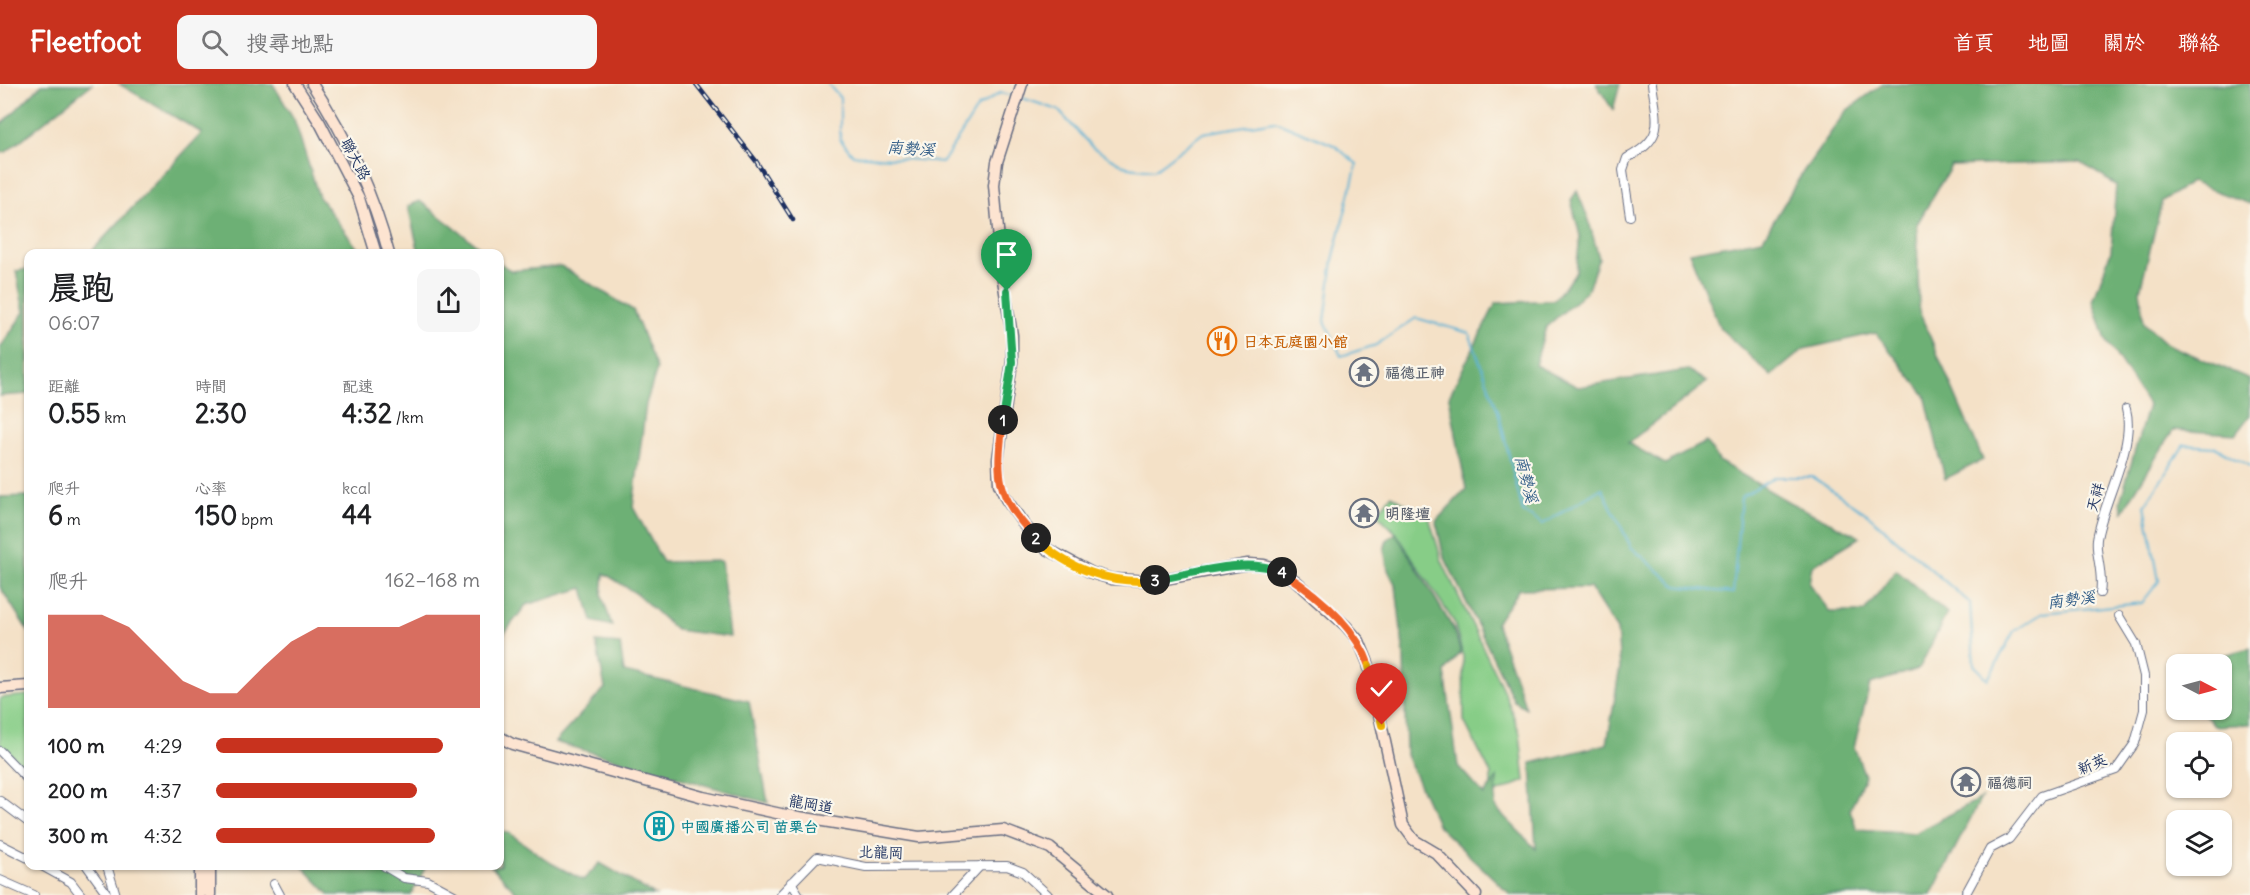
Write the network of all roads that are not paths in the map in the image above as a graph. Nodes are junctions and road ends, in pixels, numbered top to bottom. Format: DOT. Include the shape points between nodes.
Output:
graph roads {
  1 [pos="295,84"];
  2 [pos="312,84"];
  3 [pos="1022,84"];
  4 [pos="1652,84"];
  5 [pos="334,117"];
  6 [pos="320,123"];
  7 [pos="1630,216"];
  8 [pos="374,249"];
  9 [pos="388,249"];
  10 [pos="2126,409"];
  11 [pos="2100,593"];
  12 [pos="2119,616"];
  13 [pos="24,686"];
  14 [pos="0,688"];
  15 [pos="504,739"];
  16 [pos="0,751"];
  17 [pos="24,776"];
  18 [pos="0,801"];
  19 [pos="24,819"];
  20 [pos="0,844"];
  21 [pos="24,856"];
  22 [pos="980,866"];
  23 [pos="50,870"];
  24 [pos="90,870"];
  25 [pos="108,870"];
  26 [pos="200,870"];
  27 [pos="210,870"];
  28 [pos="391,870"];
  29 [pos="0,880"];
  30 [pos="791,882"];
  31 [pos="274,884"];
  32 [pos="34,895"];
  33 [pos="81,895"];
  34 [pos="108,895"];
  35 [pos="116,895"];
  36 [pos="200,895"];
  37 [pos="210,895"];
  38 [pos="280,895"];
  39 [pos="454,895"];
  40 [pos="780,895"];
  41 [pos="799,895"];
  42 [pos="953,895"];
  43 [pos="1048,895"];
  44 [pos="1107,895"];
  45 [pos="1476,895"];
  46 [pos="1965,895"];
  1 -- 6 [label="street, 聯大路"];
  2 -- 5 [label="street, 聯大路"];
  3 -- 45 [label="street" via="993,185 1011,330 1012,362 998,459 999,484 1006,499 1047,549 1112,579 1153,580 1248,564 1280,570 1296,581 1359,641 1368,663 1402,825"];
  4 -- 7 [label="street" via="1658,119 1654,138 1627,158 1623,170"];
  5 -- 6 [label="street"];
  5 -- 9 [label="street, 聯大路" via="378,212"];
  6 -- 8 [label="street, 聯大路" via="359,198"];
  10 -- 11 [label="street, 天祥" via="2125,443 2097,541 2103,578"];
  12 -- 46 [label="street, 新英" via="2136,644 2144,676 2144,710 2135,743 2116,770 2043,796 2009,839 1990,849"];
  13 -- 14 [label="street"];
  15 -- 44 [label="street, 龍岡道" via="703,797 781,814 919,837 1003,830 1050,848"];
  16 -- 17 [label="street"];
  18 -- 19 [label="street"];
  20 -- 21 [label="street"];
  22 -- 30 [label="street, 北龍岡" via="866,867 817,857"];
  22 -- 42 [label="street"];
  22 -- 43 [label="street, 北龍岡" via="1007,866 1023,872"];
  23 -- 33 [label="street" via="72,882"];
  24 -- 34 [label="street"];
  25 -- 35 [label="street"];
  26 -- 36 [label="street"];
  27 -- 37 [label="street"];
  28 -- 39 [label="street"];
  29 -- 32 [label="street"];
  30 -- 40 [label="street, 北龍岡"];
  30 -- 41 [label="street"];
  31 -- 38 [label="street"];
}
